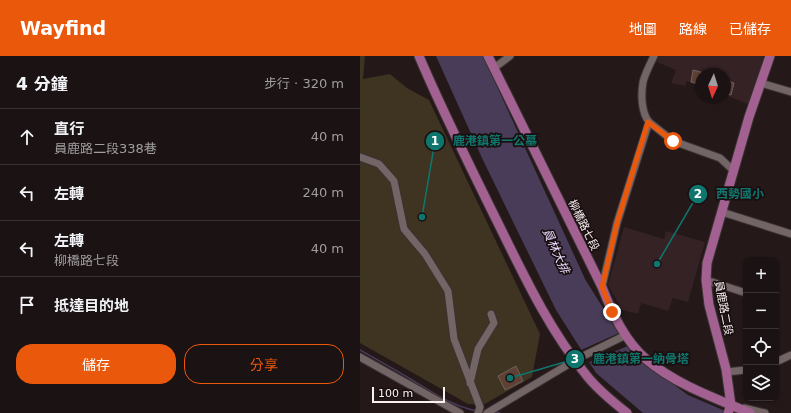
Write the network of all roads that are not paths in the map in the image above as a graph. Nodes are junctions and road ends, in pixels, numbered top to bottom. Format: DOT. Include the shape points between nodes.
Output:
graph roads {
  1 [pos="418,56"];
  2 [pos="488,56"];
  3 [pos="510,56"];
  4 [pos="654,56"];
  5 [pos="770,56"];
  6 [pos="494,68"];
  7 [pos="761,83"];
  8 [pos="791,92"];
  9 [pos="648,122"];
  10 [pos="360,157"];
  11 [pos="734,171"];
  12 [pos="722,212"];
  13 [pos="791,234"];
  14 [pos="706,280"];
  15 [pos="602,287"];
  16 [pos="743,292"];
  17 [pos="491,314"];
  18 [pos="625,336"];
  19 [pos="791,355"];
  20 [pos="360,357"];
  21 [pos="577,359"];
  22 [pos="779,361"];
  23 [pos="743,370"];
  24 [pos="726,372"];
  25 [pos="470,383"];
  26 [pos="729,410"];
  27 [pos="479,411"];
  28 [pos="460,413"];
  29 [pos="487,413"];
  30 [pos="627,413"];
  31 [pos="750,413"];
  32 [pos="765,413"];
  1 -- 21 [label="main road" via="525,278 555,332"];
  2 -- 6 [label="main road, 柳橋路七段"];
  3 -- 6 [label="street"];
  4 -- 9 [label="street" via="644,82 644,116"];
  5 -- 7 [label="main road, 員鹿路二段"];
  6 -- 15 [label="main road, 柳橋路七段"];
  7 -- 8 [label="street"];
  7 -- 11 [label="main road, 員鹿路二段"];
  9 -- 11 [label="street" via="673,141 720,158"];
  9 -- 15 [label="street" via="617,223"];
  10 -- 25 [label="street" via="378,164 394,181 404,229 425,254 448,291 454,339"];
  11 -- 12 [label="main road, 員鹿路二段"];
  12 -- 13 [label="street"];
  12 -- 14 [label="main road, 員鹿路二段" via="707,263"];
  14 -- 16 [label="street"];
  14 -- 24 [label="main road, 員鹿路二段" via="709,305"];
  15 -- 18 [label="main road, 柳橋路七段"];
  17 -- 25 [label="street" via="494,323 478,349"];
  18 -- 21 [label="street"];
  18 -- 26 [label="main road, 柳橋路七段" via="646,359 664,372"];
  19 -- 22 [label="street"];
  20 -- 28 [label="street"];
  21 -- 29 [label="street"];
  21 -- 30 [label="main road" via="588,377 612,402"];
  23 -- 24 [label="street"];
  24 -- 26 [label="main road, 員鹿路二段"];
  25 -- 27 [label="street" via="480,407"];
  26 -- 31 [label="main road, 柳橋路七段"];
  26 -- 32 [label="street"];
}
